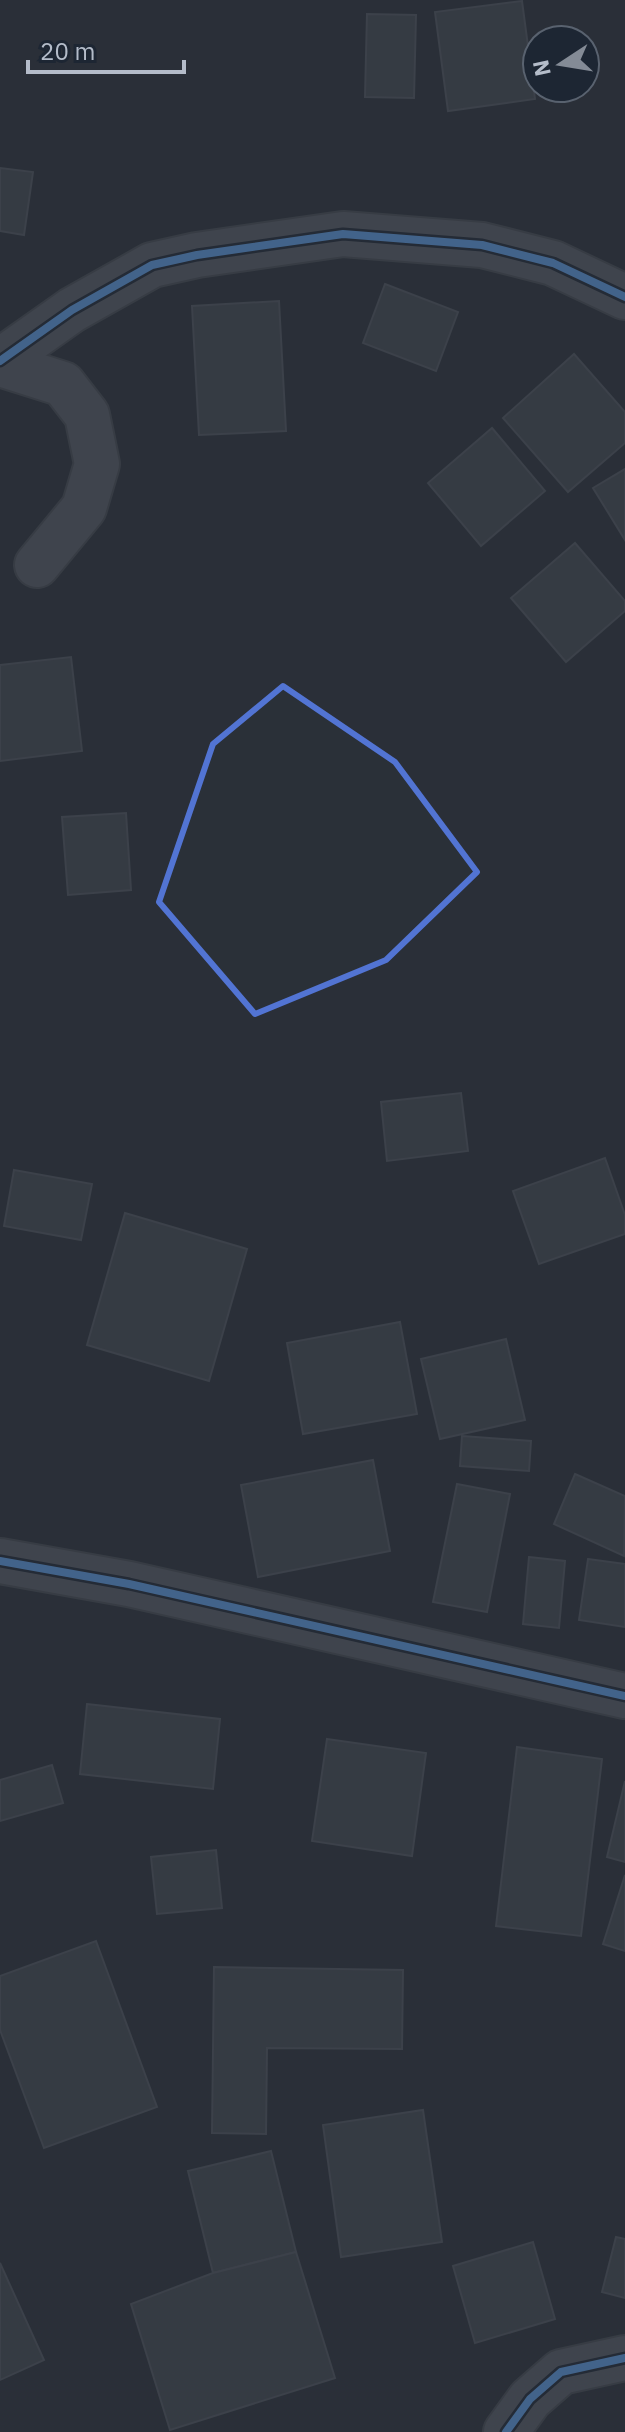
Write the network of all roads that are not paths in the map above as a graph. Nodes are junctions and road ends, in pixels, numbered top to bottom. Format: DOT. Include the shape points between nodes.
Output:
graph roads {
  1 [pos="625,297"];
  2 [pos="0,363"];
  3 [pos="37,565"];
  4 [pos="0,1561"];
  5 [pos="625,1696"];
  6 [pos="625,2358"];
  7 [pos="506,2432"];
  1 -- 2 [label="street" via="553,263 482,245 343,234 152,265 72,310"];
  2 -- 3 [label="street" via="63,384 87,415 97,464 84,508"];
  4 -- 5 [label="street" via="129,1584"];
  6 -- 7 [label="street" via="561,2372 530,2399"];
}
